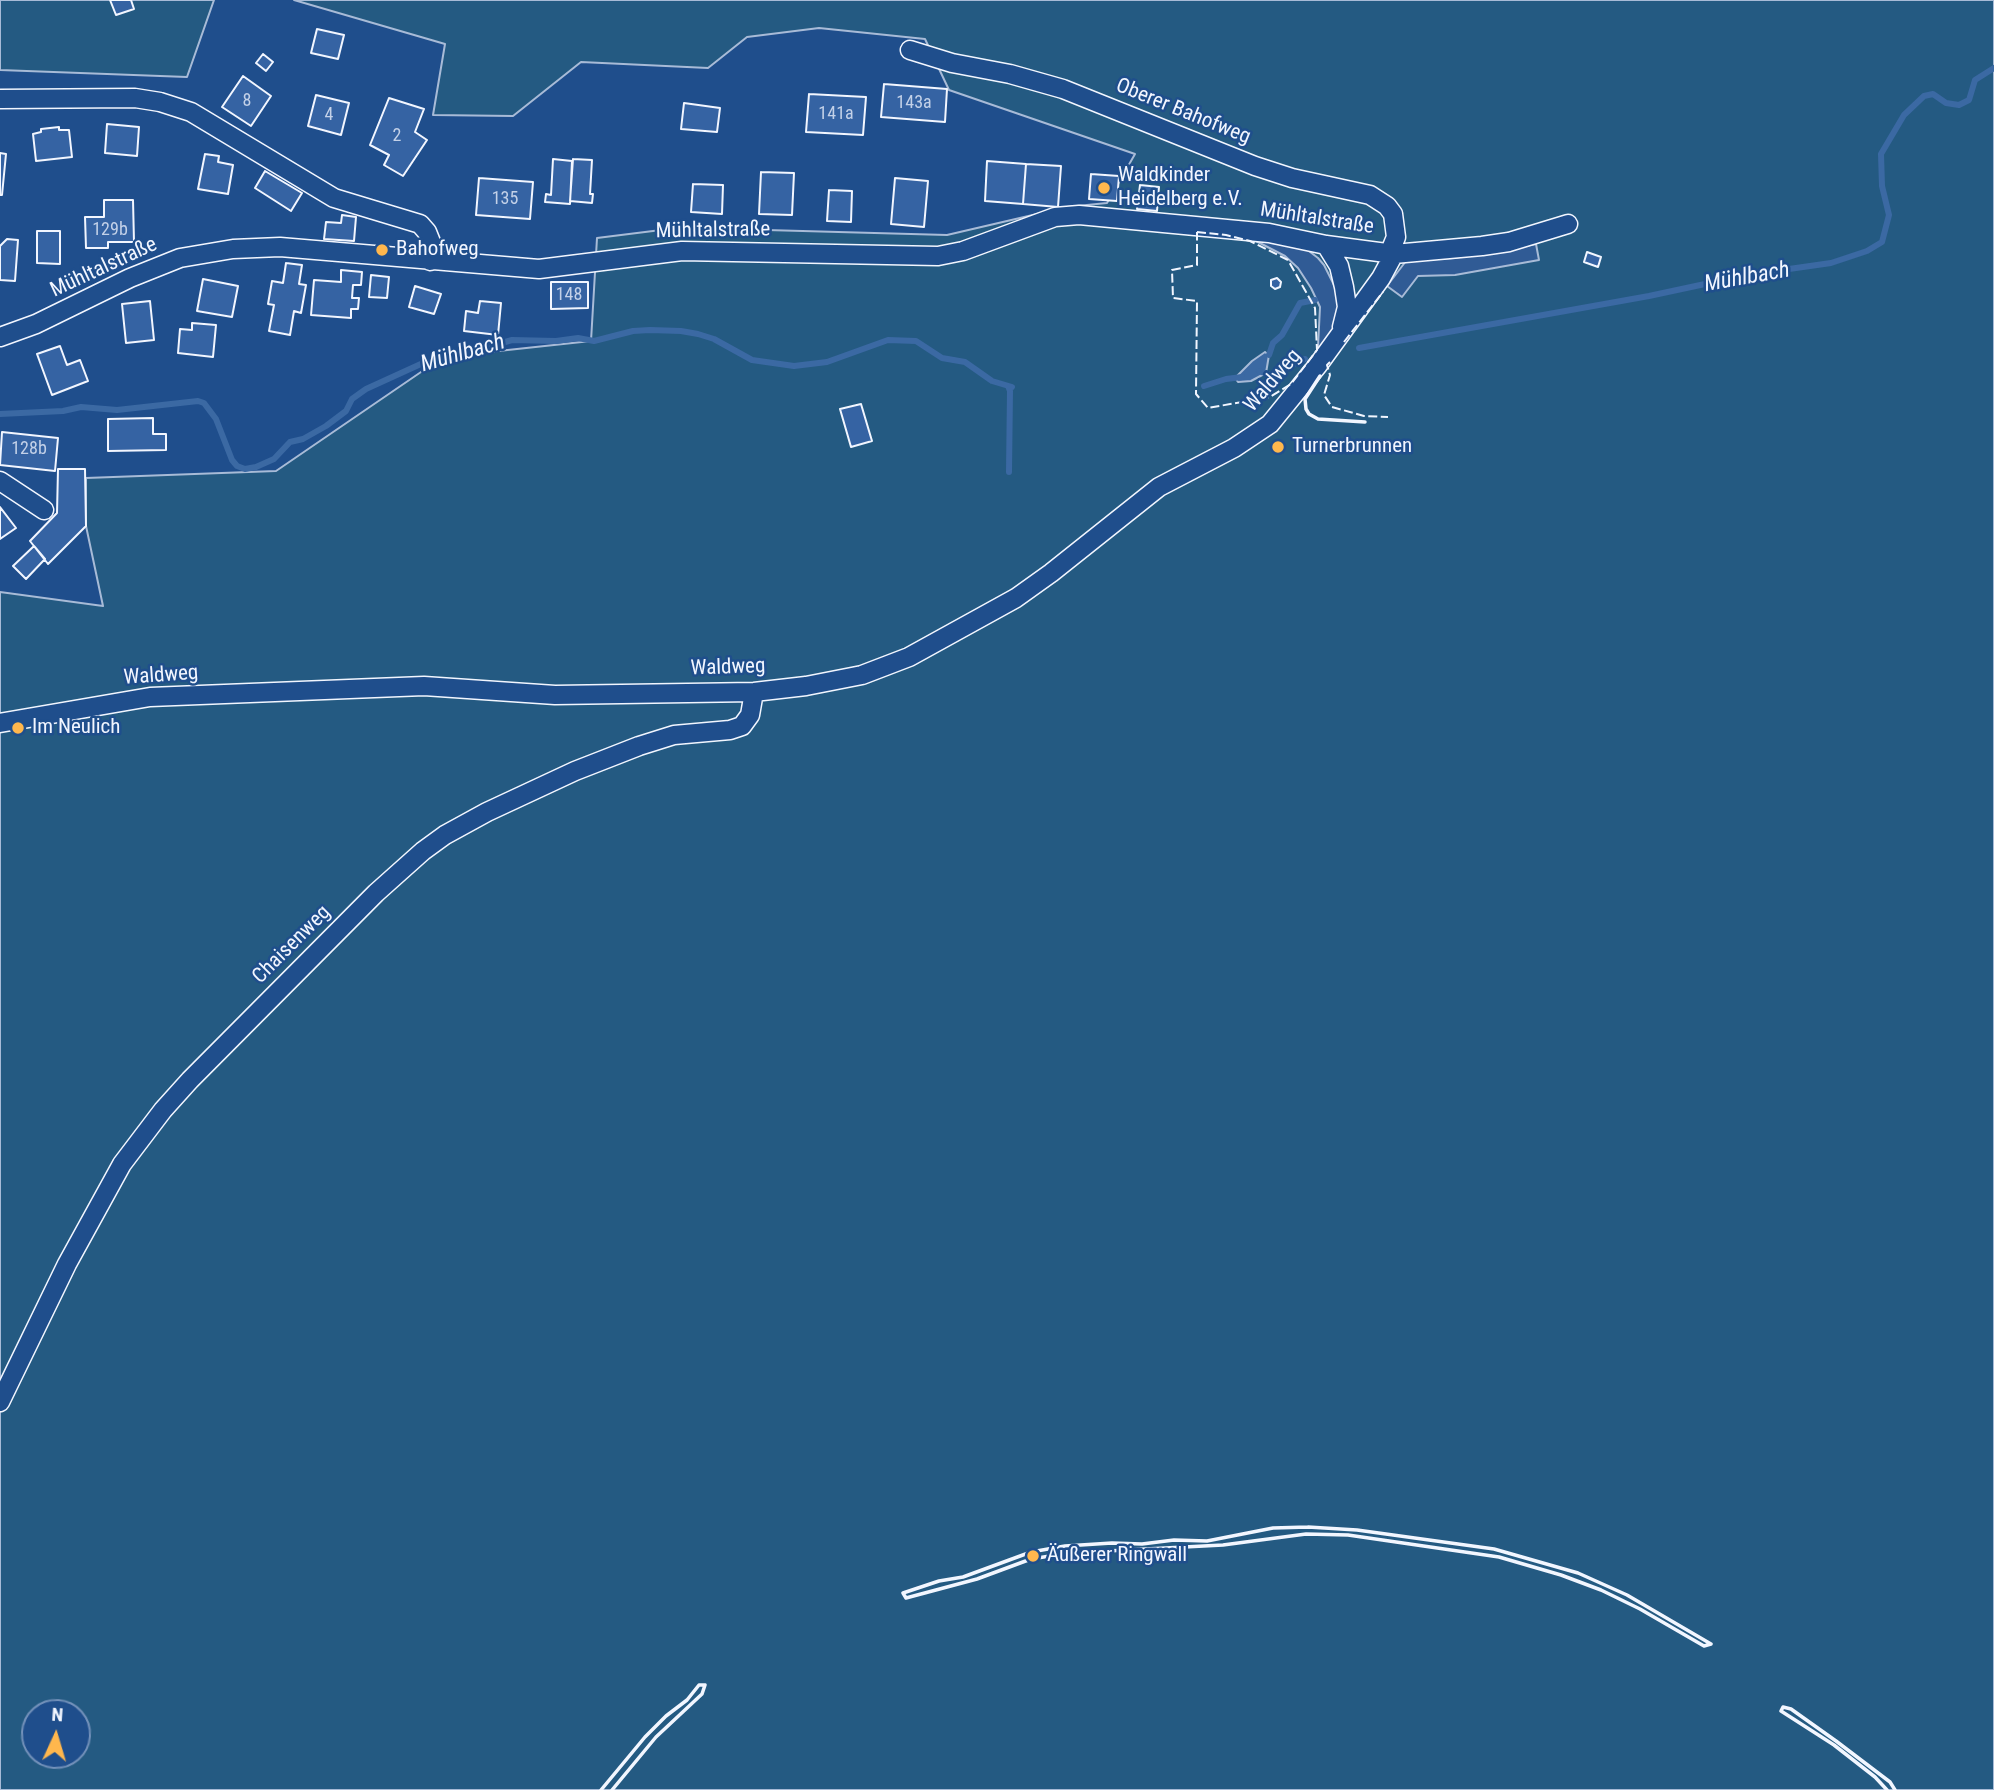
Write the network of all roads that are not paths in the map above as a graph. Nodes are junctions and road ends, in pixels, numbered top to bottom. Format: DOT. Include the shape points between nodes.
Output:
graph roads {
  1 [pos="910,50"];
  2 [pos="0,99"];
  3 [pos="1568,224"];
  4 [pos="1326,245"];
  5 [pos="1392,254"];
  6 [pos="430,261"];
  7 [pos="1340,332"];
  8 [pos="0,337"];
  9 [pos="0,481"];
  10 [pos="44,510"];
  11 [pos="754,692"];
  12 [pos="0,723"];
  13 [pos="0,1402"];
  1 -- 5 [label="street, Oberer Bahofweg" via="1063,89 1255,166 1370,195 1393,214 1396,237"];
  2 -- 6 [label="street" via="135,98 191,112 334,198 420,224 431,242"];
  3 -- 5 [label="street" via="1509,242"];
  4 -- 5 [label="street, Mühltalstraße"];
  4 -- 6 [label="street, Mühltalstraße" via="1237,229 1070,215 938,256 682,251 539,269"];
  4 -- 7 [label="street, Waldweg" via="1339,267 1346,299"];
  5 -- 7 [label="street, Waldweg" via="1381,278"];
  6 -- 8 [label="street, Mühltalstraße" via="279,247 180,258"];
  7 -- 11 [label="street, Waldweg" via="1270,424 1159,487 1016,598 885,667 844,680"];
  9 -- 10 [label="street"];
  11 -- 12 [label="street, Waldweg" via="555,695 424,686 195,695 126,700"];
  11 -- 13 [label="street, Chaisenweg" via="750,715 742,726 674,736 575,772 445,835 385,885 190,1080 122,1164"];
}
